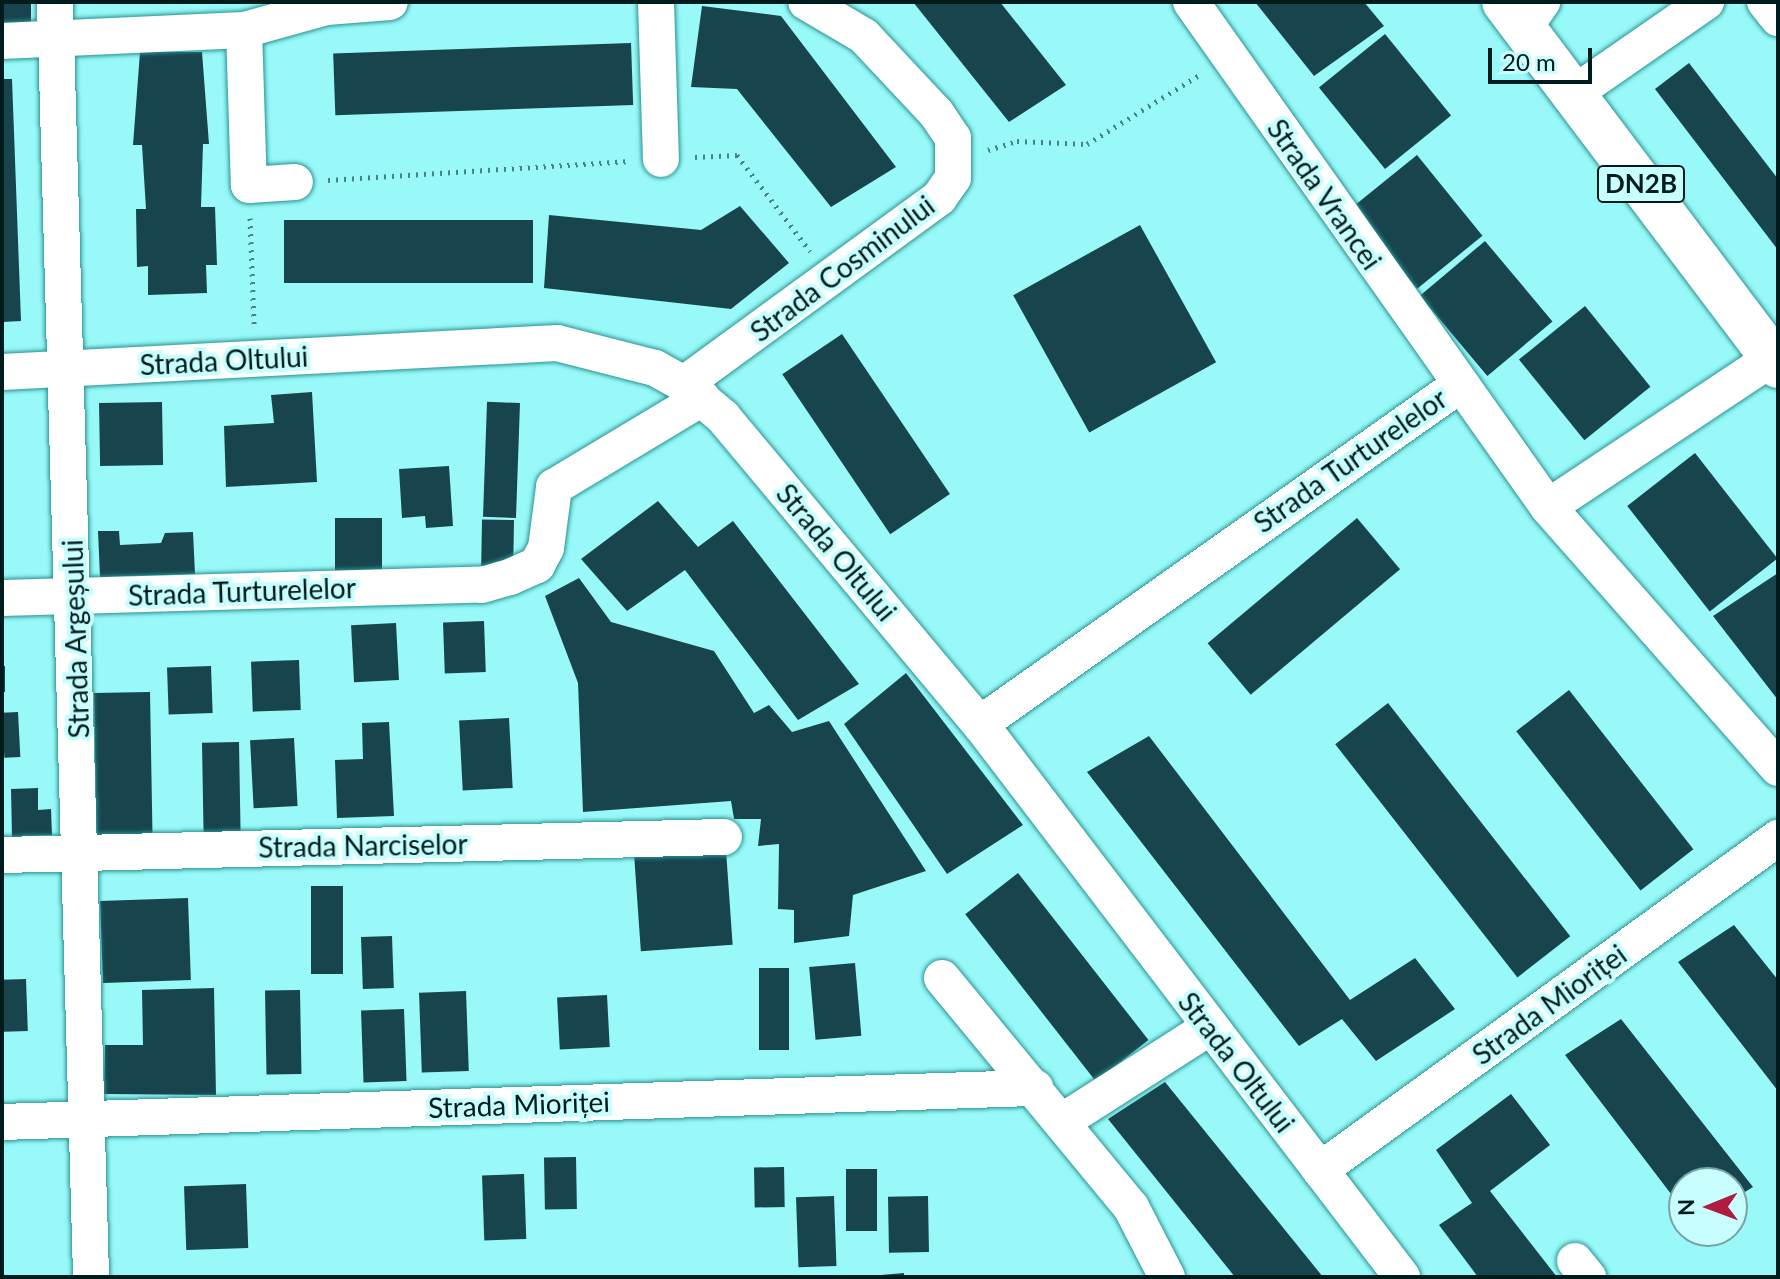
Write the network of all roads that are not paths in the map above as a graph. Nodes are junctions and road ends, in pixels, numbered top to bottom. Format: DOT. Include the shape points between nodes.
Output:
graph roads {
  1 [pos="55,2"];
  2 [pos="390,2"];
  3 [pos="656,2"];
  4 [pos="806,2"];
  5 [pos="1191,2"];
  6 [pos="1706,2"];
  7 [pos="1765,2"];
  8 [pos="1523,11"];
  9 [pos="1778,18"];
  10 [pos="244,30"];
  11 [pos="56,39"];
  12 [pos="2,41"];
  13 [pos="1573,94"];
  14 [pos="661,159"];
  15 [pos="295,182"];
  16 [pos="1775,362"];
  17 [pos="66,369"];
  18 [pos="2,372"];
  19 [pos="1458,386"];
  20 [pos="693,391"];
  21 [pos="1548,507"];
  22 [pos="482,585"];
  23 [pos="74,596"];
  24 [pos="2,598"];
  25 [pos="980,724"];
  26 [pos="1778,768"];
  27 [pos="724,837"];
  28 [pos="1778,838"];
  29 [pos="83,852"];
  30 [pos="2,855"];
  31 [pos="942,978"];
  32 [pos="1210,1027"];
  33 [pos="1035,1088"];
  34 [pos="88,1119"];
  35 [pos="1063,1121"];
  36 [pos="2,1122"];
  37 [pos="1320,1170"];
  38 [pos="91,1277"];
  39 [pos="1167,1277"];
  40 [pos="1402,1277"];
  1 -- 11 [label="street, Strada Argeșului"];
  2 -- 10 [label="street" via="327,7"];
  3 -- 14 [label="street"];
  4 -- 20 [label="street, Strada Cosminului" via="874,47 936,113 957,160 939,198"];
  5 -- 19 [label="street, Strada Vrancei"];
  6 -- 13 [label="street"];
  7 -- 9 [label="street"];
  8 -- 13 [label="main road, DN2B"];
  10 -- 11 [label="street"];
  10 -- 15 [label="street" via="249,185"];
  11 -- 12 [label="street"];
  11 -- 17 [label="street, Strada Argeșului"];
  13 -- 16 [label="main road, DN2B"];
  16 -- 21 [label="street"];
  17 -- 18 [label="street, Strada Oltului"];
  17 -- 20 [label="street, Strada Oltului" via="557,343 655,368"];
  17 -- 23 [label="street, Strada Argeșului"];
  19 -- 21 [label="street, Strada Turturelelor"];
  19 -- 25 [label="street, Strada Turturelelor"];
  20 -- 22 [label="street, Strada Cosminului" via="554,487 537,565"];
  20 -- 25 [label="street, Strada Oltului"];
  21 -- 26 [label="street"];
  22 -- 23 [label="street, Strada Turturelelor"];
  23 -- 24 [label="street, Strada Turturelelor"];
  23 -- 29 [label="street, Strada Argeșului"];
  25 -- 32 [label="street, Strada Oltului"];
  27 -- 29 [label="street, Strada Narciselor"];
  28 -- 37 [label="street, Strada Mioriței"];
  29 -- 30 [label="street, Strada Narciselor"];
  29 -- 34 [label="street, Strada Argeșului"];
  31 -- 33 [label="street"];
  32 -- 35 [label="street"];
  32 -- 37 [label="street, Strada Oltului"];
  33 -- 34 [label="street, Strada Mioriței"];
  33 -- 35 [label="street"];
  34 -- 36 [label="street, Strada Mioriței"];
  34 -- 38 [label="street, Strada Argeșului"];
  35 -- 39 [label="street" via="1131,1207"];
  37 -- 40 [label="street, Strada Oltului"];
}
